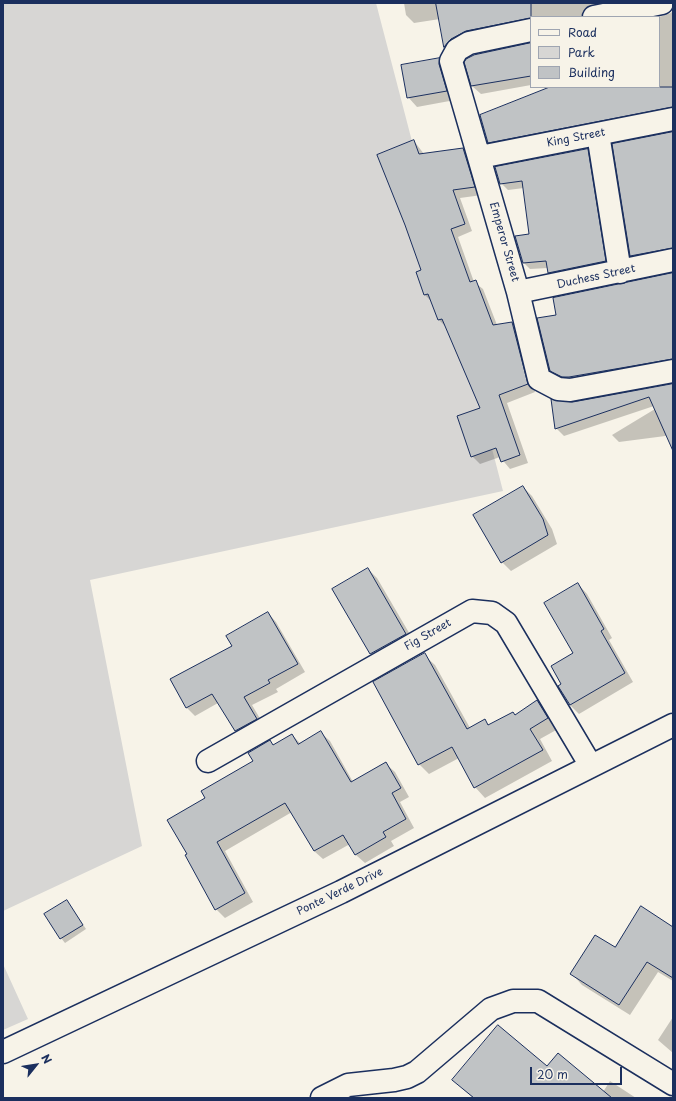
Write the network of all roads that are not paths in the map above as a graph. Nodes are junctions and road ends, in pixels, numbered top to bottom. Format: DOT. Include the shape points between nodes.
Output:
graph roads {
  1 [pos="662,3"];
  2 [pos="599,16"];
  3 [pos="530,30"];
  4 [pos="673,119"];
  5 [pos="598,134"];
  6 [pos="480,157"];
  7 [pos="673,260"];
  8 [pos="620,272"];
  9 [pos="518,292"];
  10 [pos="673,371"];
  11 [pos="673,725"];
  12 [pos="208,761"];
  13 [pos="591,766"];
  14 [pos="3,1052"];
  15 [pos="673,1084"];
  16 [pos="322,1098"];
  1 -- 2 [label="street"];
  3 -- 6 [label="street, Emperor Street" via="469,42 457,50 451,61"];
  4 -- 5 [label="street, King Street"];
  5 -- 6 [label="street, King Street"];
  5 -- 8 [label="street"];
  6 -- 9 [label="street, Emperor Street"];
  7 -- 8 [label="street, Duchess Street"];
  8 -- 9 [label="street, Duchess Street"];
  9 -- 10 [label="street, Emperor Street" via="539,379 558,389 570,390"];
  11 -- 13 [label="street, Ponte Verde Drive"];
  12 -- 13 [label="street, Fig Street" via="472,611 492,613 506,623"];
  13 -- 14 [label="street, Ponte Verde Drive" via="341,892"];
  15 -- 16 [label="street" via="538,1001 513,1001 490,1009 417,1072 407,1077 348,1085"];
}
